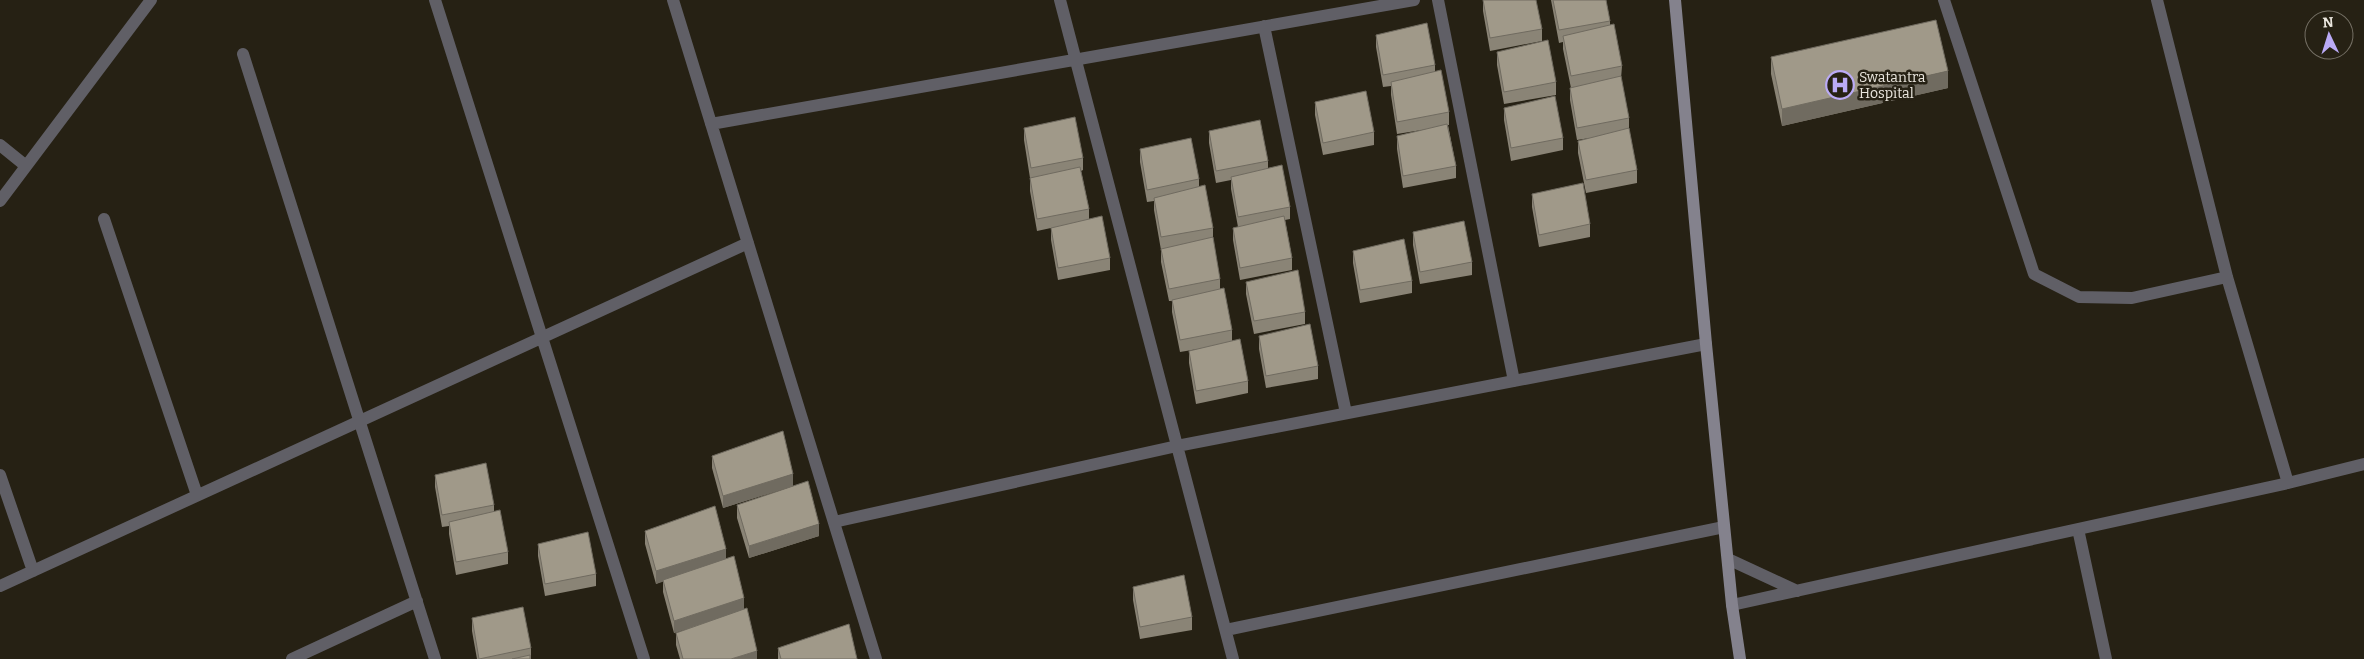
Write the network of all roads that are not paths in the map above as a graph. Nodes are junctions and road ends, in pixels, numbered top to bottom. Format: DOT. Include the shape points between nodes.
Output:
graph roads {
  1 [pos="151,0"];
  2 [pos="435,0"];
  3 [pos="673,0"];
  4 [pos="1060,0"];
  5 [pos="1414,0"];
  6 [pos="1438,0"];
  7 [pos="1675,0"];
  8 [pos="1944,0"];
  9 [pos="2157,0"];
  10 [pos="1264,26"];
  11 [pos="243,54"];
  12 [pos="1075,58"];
  13 [pos="711,124"];
  14 [pos="0,145"];
  15 [pos="26,166"];
  16 [pos="0,201"];
  17 [pos="104,219"];
  18 [pos="748,242"];
  19 [pos="2227,277"];
  20 [pos="543,337"];
  21 [pos="1706,344"];
  22 [pos="1514,381"];
  23 [pos="1346,413"];
  24 [pos="360,420"];
  25 [pos="1177,446"];
  26 [pos="2364,464"];
  27 [pos="0,475"];
  28 [pos="2288,483"];
  29 [pos="197,495"];
  30 [pos="834,522"];
  31 [pos="1724,527"];
  32 [pos="2078,529"];
  33 [pos="1728,559"];
  34 [pos="33,571"];
  35 [pos="0,586"];
  36 [pos="1797,591"];
  37 [pos="416,601"];
  38 [pos="1732,605"];
  39 [pos="1226,630"];
  40 [pos="292,659"];
  41 [pos="435,659"];
  42 [pos="644,659"];
  43 [pos="876,659"];
  44 [pos="1233,659"];
  45 [pos="1740,659"];
  46 [pos="2106,659"];
  1 -- 15 [label="street"];
  2 -- 20 [label="street"];
  3 -- 13 [label="street"];
  4 -- 12 [label="street"];
  5 -- 10 [label="street"];
  6 -- 22 [label="street"];
  7 -- 21 [label="street"];
  8 -- 19 [label="street" via="2034,274 2079,297 2123,298"];
  9 -- 19 [label="street"];
  10 -- 12 [label="street"];
  10 -- 23 [label="street"];
  11 -- 24 [label="street"];
  12 -- 13 [label="street"];
  12 -- 25 [label="street"];
  13 -- 18 [label="street"];
  14 -- 15 [label="street"];
  15 -- 16 [label="street"];
  17 -- 29 [label="street"];
  18 -- 20 [label="street"];
  18 -- 30 [label="street"];
  19 -- 28 [label="street"];
  20 -- 24 [label="street"];
  20 -- 42 [label="street"];
  21 -- 22 [label="street"];
  21 -- 31 [label="street"];
  22 -- 23 [label="street"];
  23 -- 25 [label="street"];
  24 -- 29 [label="street"];
  24 -- 37 [label="street"];
  25 -- 30 [label="street"];
  25 -- 39 [label="street"];
  26 -- 28 [label="street"];
  27 -- 34 [label="street"];
  28 -- 32 [label="street"];
  29 -- 34 [label="street"];
  30 -- 43 [label="street"];
  31 -- 33 [label="street"];
  31 -- 39 [label="street"];
  32 -- 36 [label="street"];
  32 -- 46 [label="street"];
  33 -- 36 [label="street"];
  33 -- 38 [label="street"];
  34 -- 35 [label="street"];
  36 -- 38 [label="street"];
  37 -- 40 [label="street"];
  37 -- 41 [label="street"];
  38 -- 45 [label="street"];
  39 -- 44 [label="street"];
}
